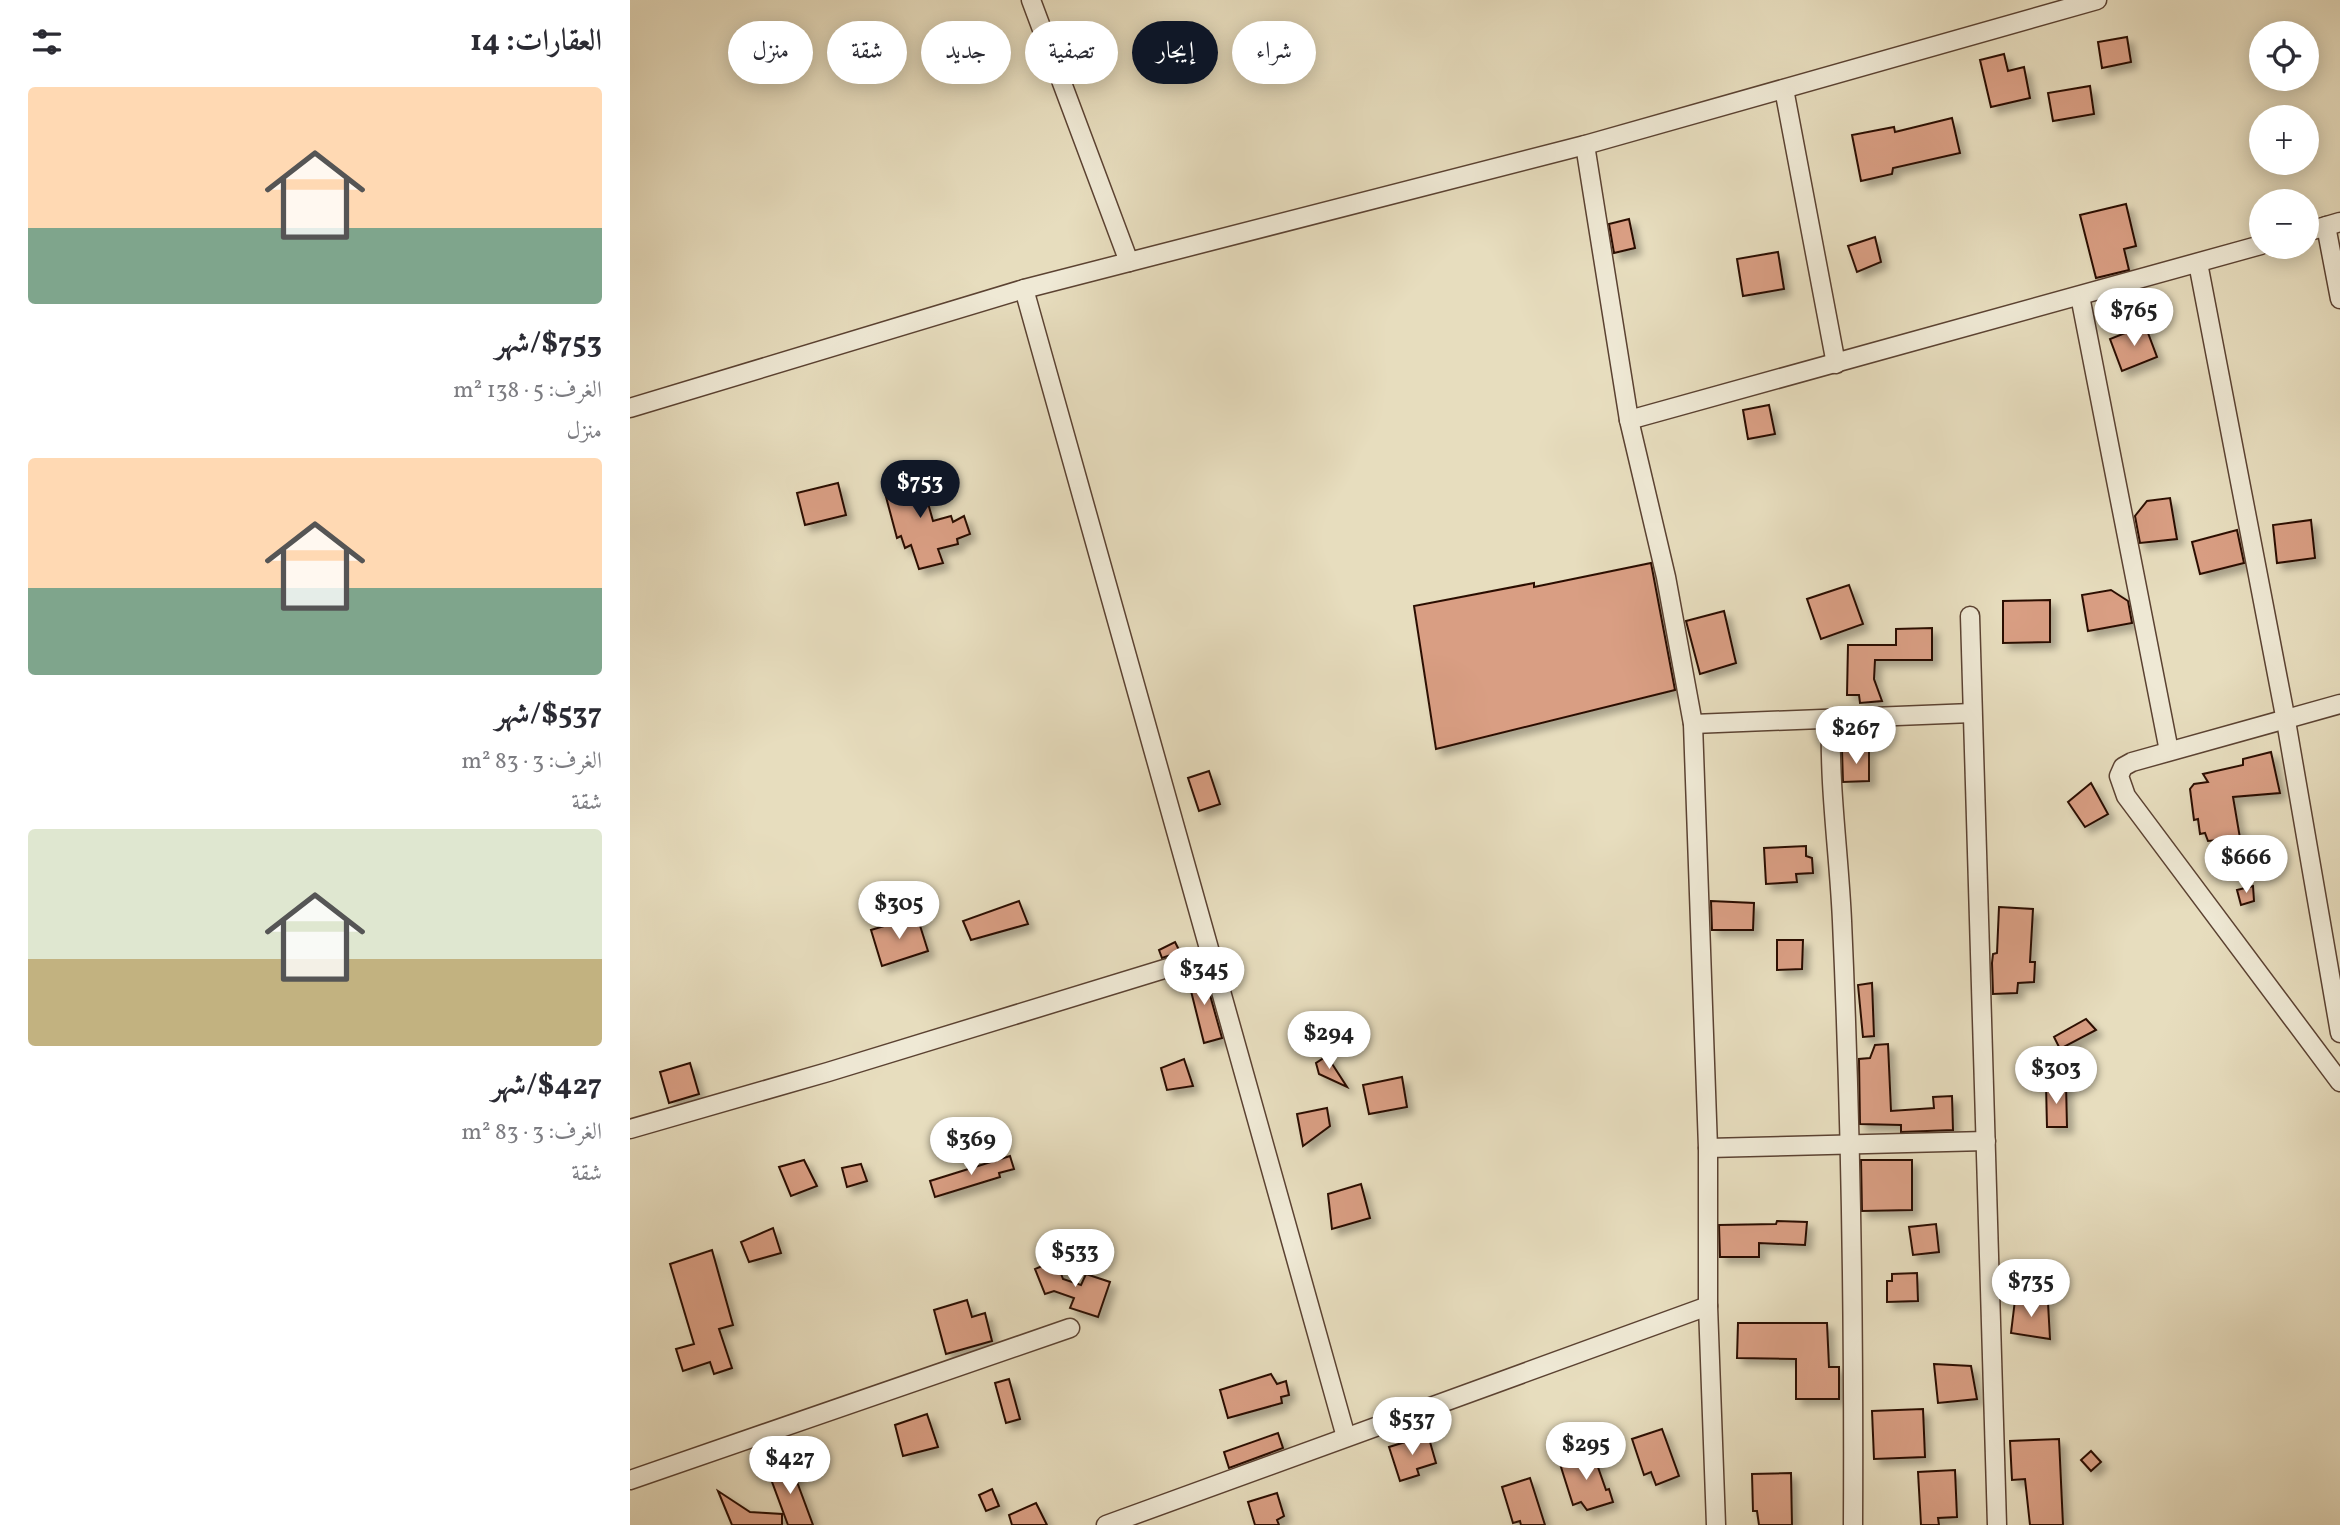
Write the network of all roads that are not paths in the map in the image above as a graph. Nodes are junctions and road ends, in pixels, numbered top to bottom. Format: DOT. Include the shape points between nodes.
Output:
graph roads {
  1 [pos="1031,0"];
  2 [pos="2097,0"];
  3 [pos="1784,89"];
  4 [pos="1585,145"];
  5 [pos="2333,224"];
  6 [pos="2249,248"];
  7 [pos="1129,262"];
  8 [pos="2198,262"];
  9 [pos="1024,289"];
  10 [pos="2080,296"];
  11 [pos="2340,299"];
  12 [pos="1836,364"];
  13 [pos="630,408"];
  14 [pos="1629,420"];
  15 [pos="1970,616"];
  16 [pos="2340,704"];
  17 [pos="1972,713"];
  18 [pos="1831,720"];
  19 [pos="2286,721"];
  20 [pos="1693,724"];
  21 [pos="2169,751"];
  22 [pos="1210,955"];
  23 [pos="2340,1033"];
  24 [pos="2340,1082"];
  25 [pos="630,1129"];
  26 [pos="1986,1141"];
  27 [pos="1848,1145"];
  28 [pos="1708,1148"];
  29 [pos="1708,1306"];
  30 [pos="1070,1328"];
  31 [pos="1346,1437"];
  32 [pos="630,1480"];
  33 [pos="1106,1525"];
  34 [pos="1716,1525"];
  35 [pos="1853,1525"];
  36 [pos="1997,1525"];
  1 -- 7 [label="street"];
  2 -- 3 [label="street"];
  3 -- 4 [label="street"];
  3 -- 12 [label="street"];
  4 -- 7 [label="street"];
  4 -- 14 [label="street"];
  5 -- 11 [label="street"];
  6 -- 8 [label="street"];
  7 -- 9 [label="street"];
  8 -- 10 [label="street"];
  8 -- 19 [label="street"];
  9 -- 13 [label="street"];
  9 -- 22 [label="street"];
  10 -- 12 [label="street"];
  10 -- 21 [label="street"];
  12 -- 14 [label="street"];
  14 -- 20 [label="street" via="1666,577"];
  15 -- 17 [label="street"];
  16 -- 19 [label="street"];
  17 -- 18 [label="street"];
  17 -- 26 [label="street"];
  18 -- 20 [label="street"];
  18 -- 27 [label="street"];
  19 -- 21 [label="street"];
  19 -- 23 [label="street"];
  20 -- 28 [label="street"];
  21 -- 24 [label="street" via="2123,767 2120,785"];
  22 -- 25 [label="street"];
  22 -- 31 [label="street"];
  26 -- 27 [label="street"];
  26 -- 36 [label="street"];
  27 -- 28 [label="street"];
  27 -- 35 [label="street"];
  28 -- 29 [label="street"];
  29 -- 31 [label="street"];
  29 -- 34 [label="street"];
  30 -- 32 [label="street"];
  31 -- 33 [label="street"];
}
